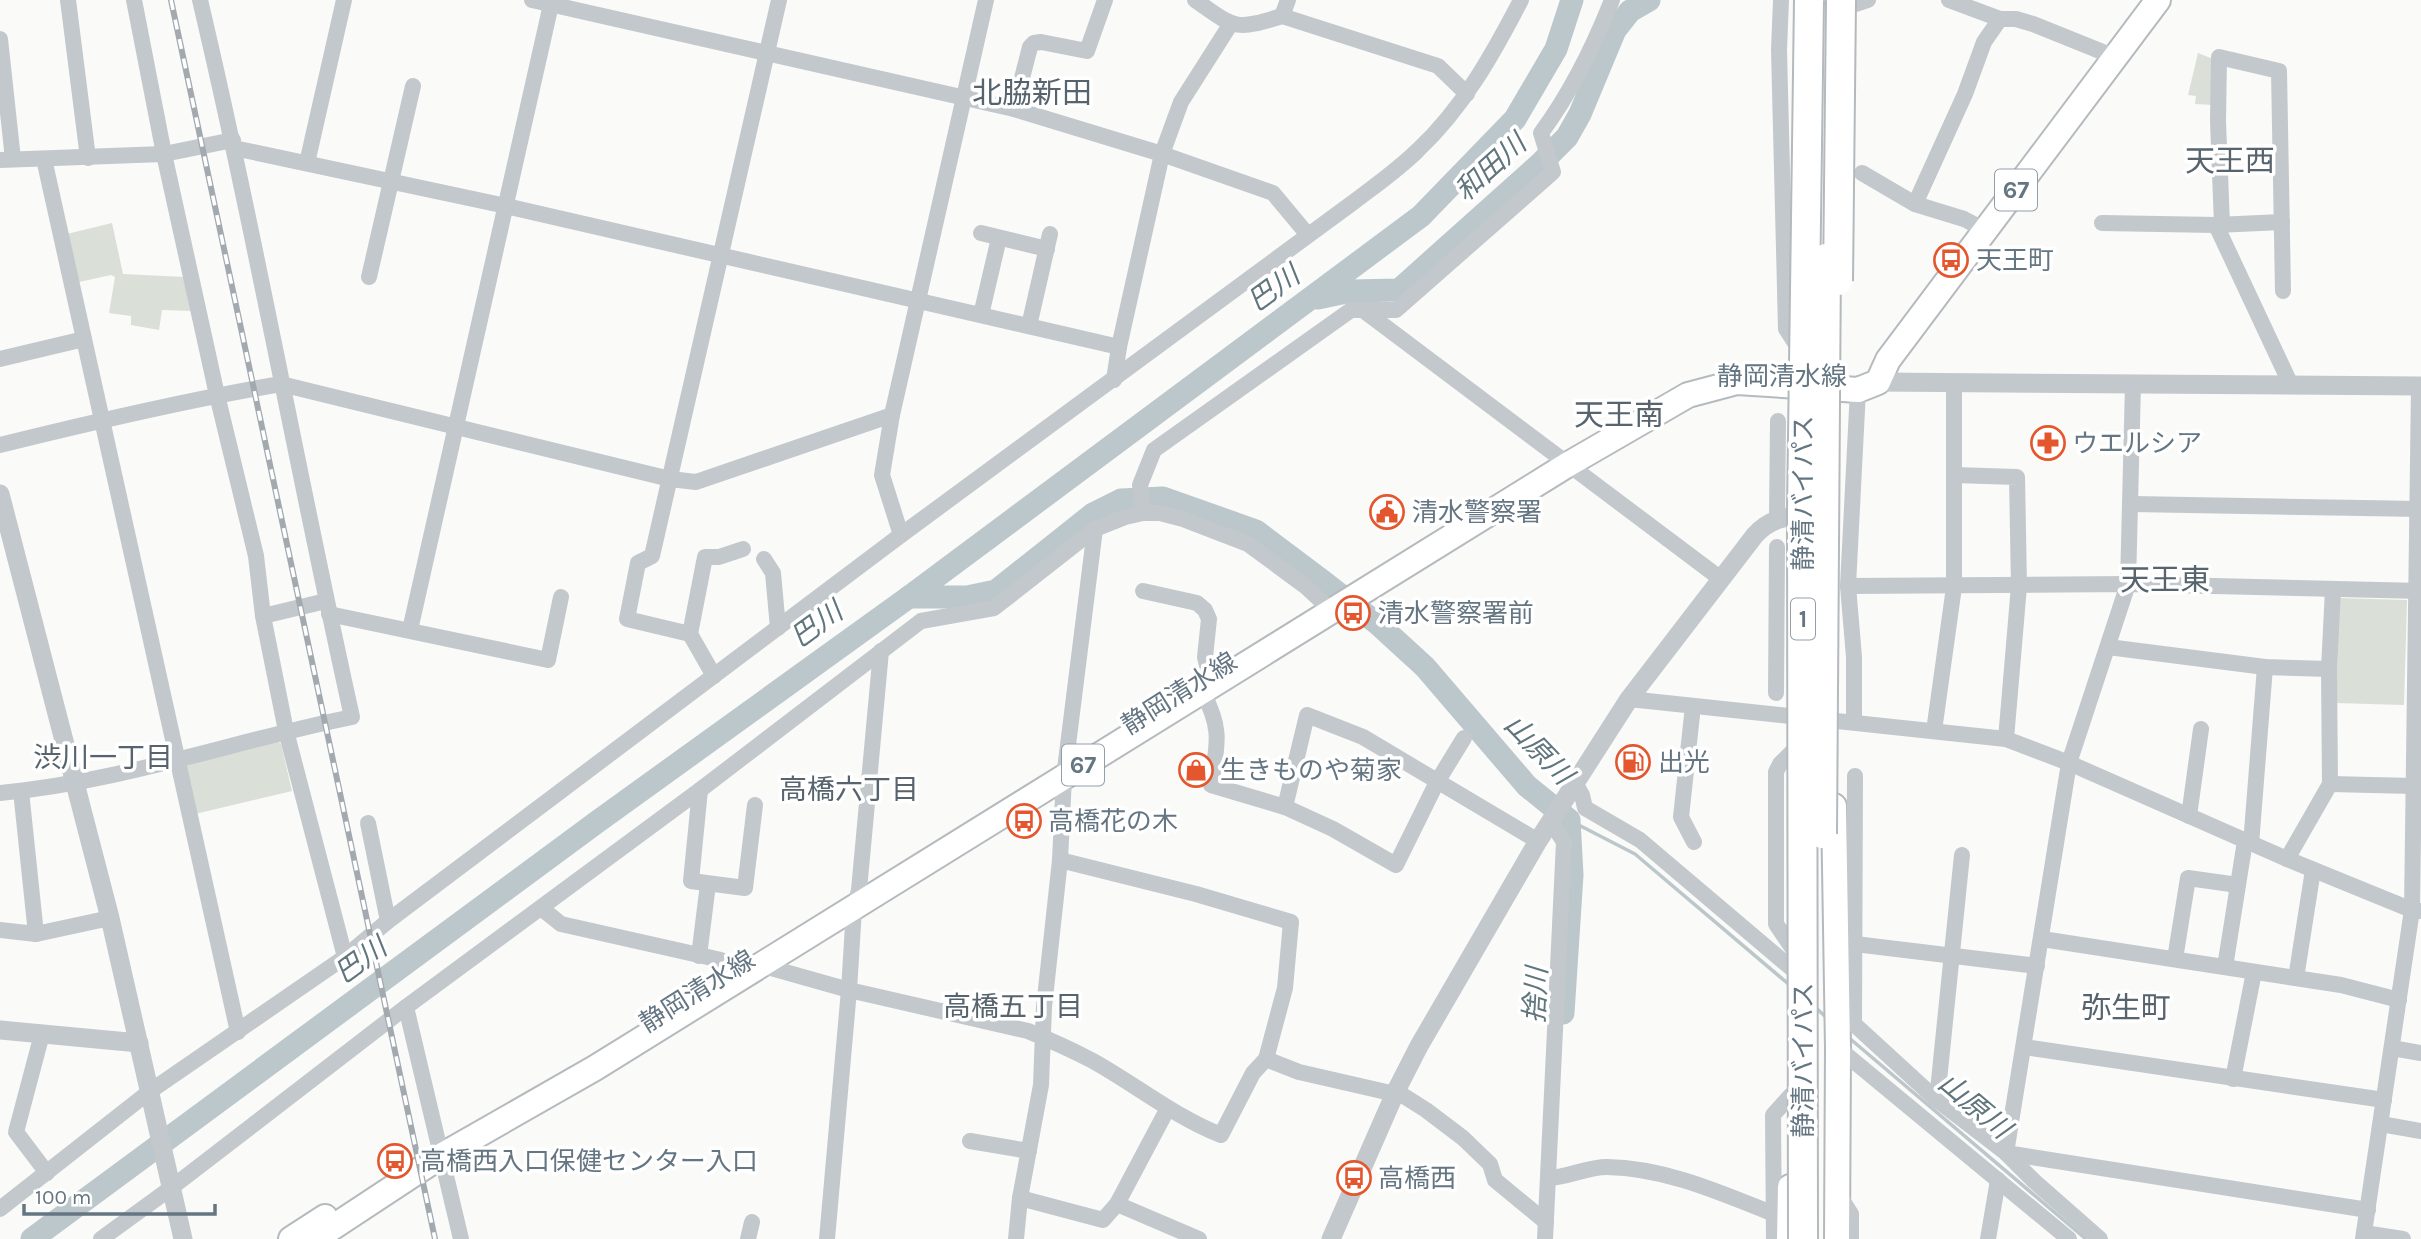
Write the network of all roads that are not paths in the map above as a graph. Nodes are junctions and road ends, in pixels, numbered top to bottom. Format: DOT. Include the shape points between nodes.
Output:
graph roads {
  1 [pos="68,0"];
  2 [pos="134,0"];
  3 [pos="200,0"];
  4 [pos="344,0"];
  5 [pos="532,0"];
  6 [pos="779,0"];
  7 [pos="986,0"];
  8 [pos="1105,0"];
  9 [pos="1195,0"];
  10 [pos="1288,0"];
  11 [pos="1521,0"];
  12 [pos="1612,0"];
  13 [pos="1781,0"];
  14 [pos="1792,0"];
  15 [pos="1807,0"];
  16 [pos="1950,0"];
  17 [pos="2158,0"];
  18 [pos="1848,1"];
  19 [pos="551,2"];
  20 [pos="1282,16"];
  21 [pos="2000,19"];
  22 [pos="1230,25"];
  23 [pos="0,38"];
  24 [pos="767,54"];
  25 [pos="2115,57"];
  26 [pos="413,86"];
  27 [pos="1467,94"];
  28 [pos="965,98"];
  29 [pos="1014,109"];
  30 [pos="234,144"];
  31 [pos="164,154"];
  32 [pos="1162,154"];
  33 [pos="88,158"];
  34 [pos="44,159"];
  35 [pos="7,160"];
  36 [pos="307,163"];
  37 [pos="1862,173"];
  38 [pos="391,181"];
  39 [pos="1915,204"];
  40 [pos="506,206"];
  41 [pos="2102,222"];
  42 [pos="2281,222"];
  43 [pos="2219,225"];
  44 [pos="1985,230"];
  45 [pos="981,233"];
  46 [pos="1308,235"];
  47 [pos="999,238"];
  48 [pos="720,257"];
  49 [pos="369,277"];
  50 [pos="2283,291"];
  51 [pos="919,300"];
  52 [pos="1363,310"];
  53 [pos="981,315"];
  54 [pos="1029,326"];
  55 [pos="84,339"];
  56 [pos="1119,347"];
  57 [pos="0,359"];
  58 [pos="1817,377"];
  59 [pos="1114,380"];
  60 [pos="1954,382"];
  61 [pos="2290,383"];
  62 [pos="281,384"];
  63 [pos="2133,384"];
  64 [pos="1868,386"];
  65 [pos="2420,386"];
  66 [pos="217,395"];
  67 [pos="892,415"];
  68 [pos="102,419"];
  69 [pos="1778,421"];
  70 [pos="456,428"];
  71 [pos="0,446"];
  72 [pos="1562,461"];
  73 [pos="1954,475"];
  74 [pos="670,479"];
  75 [pos="0,494"];
  76 [pos="2132,504"];
  77 [pos="2419,509"];
  78 [pos="1143,513"];
  79 [pos="1803,515"];
  80 [pos="1095,530"];
  81 [pos="901,535"];
  82 [pos="1777,547"];
  83 [pos="743,549"];
  84 [pos="764,559"];
  85 [pos="1721,579"];
  86 [pos="2128,584"];
  87 [pos="1848,586"];
  88 [pos="2019,586"];
  89 [pos="1954,587"];
  90 [pos="2333,589"];
  91 [pos="1143,591"];
  92 [pos="2419,591"];
  93 [pos="561,597"];
  94 [pos="1329,607"];
  95 [pos="328,608"];
  96 [pos="263,616"];
  97 [pos="778,628"];
  98 [pos="410,630"];
  99 [pos="690,634"];
  100 [pos="2108,647"];
  101 [pos="881,650"];
  102 [pos="1776,666"];
  103 [pos="2265,667"];
  104 [pos="2329,668"];
  105 [pos="714,676"];
  106 [pos="1206,683"];
  107 [pos="1809,690"];
  108 [pos="1776,693"];
  109 [pos="1629,699"];
  110 [pos="1693,706"];
  111 [pos="1826,724"];
  112 [pos="2202,729"];
  113 [pos="286,731"];
  114 [pos="1934,731"];
  115 [pos="1464,738"];
  116 [pos="2006,739"];
  117 [pos="178,760"];
  118 [pos="2069,763"];
  119 [pos="1065,770"];
  120 [pos="1855,776"];
  121 [pos="1437,782"];
  122 [pos="75,783"];
  123 [pos="2330,784"];
  124 [pos="2414,786"];
  125 [pos="1572,788"];
  126 [pos="700,790"];
  127 [pos="21,791"];
  128 [pos="0,793"];
  129 [pos="755,805"];
  130 [pos="1285,807"];
  131 [pos="2189,816"];
  132 [pos="1552,820"];
  133 [pos="368,823"];
  134 [pos="2417,829"];
  135 [pos="1538,841"];
  136 [pos="1694,842"];
  137 [pos="2248,843"];
  138 [pos="1962,855"];
  139 [pos="2287,859"];
  140 [pos="1059,860"];
  141 [pos="2313,870"];
  142 [pos="708,884"];
  143 [pos="2238,885"];
  144 [pos="857,900"];
  145 [pos="541,908"];
  146 [pos="2417,910"];
  147 [pos="110,918"];
  148 [pos="388,921"];
  149 [pos="0,930"];
  150 [pos="36,934"];
  151 [pos="2042,939"];
  152 [pos="1855,944"];
  153 [pos="699,956"];
  154 [pos="1952,956"];
  155 [pos="345,957"];
  156 [pos="2175,959"];
  157 [pos="1793,960"];
  158 [pos="760,965"];
  159 [pos="2037,966"];
  160 [pos="2225,967"];
  161 [pos="729,971"];
  162 [pos="2254,971"];
  163 [pos="2296,978"];
  164 [pos="849,990"];
  165 [pos="2399,1000"];
  166 [pos="406,1006"];
  167 [pos="0,1030"];
  168 [pos="238,1032"];
  169 [pos="42,1034"];
  170 [pos="1045,1037"];
  171 [pos="139,1043"];
  172 [pos="2024,1047"];
  173 [pos="1838,1048"];
  174 [pos="2392,1048"];
  175 [pos="2421,1053"];
  176 [pos="1266,1059"];
  177 [pos="2234,1079"];
  178 [pos="1396,1093"];
  179 [pos="149,1096"];
  180 [pos="1791,1096"];
  181 [pos="1937,1100"];
  182 [pos="2384,1100"];
  183 [pos="1168,1108"];
  184 [pos="2381,1124"];
  185 [pos="2421,1130"];
  186 [pos="970,1141"];
  187 [pos="439,1150"];
  188 [pos="1029,1151"];
  189 [pos="2006,1153"];
  190 [pos="47,1172"];
  191 [pos="1549,1178"];
  192 [pos="1998,1180"];
  193 [pos="171,1184"];
  194 [pos="1837,1194"];
  195 [pos="1020,1198"];
  196 [pos="1117,1204"];
  197 [pos="0,1209"];
  198 [pos="2368,1210"];
  199 [pos="1774,1214"];
  200 [pos="752,1222"];
  201 [pos="1546,1222"];
  202 [pos="2364,1236"];
  203 [pos="101,1239"];
  204 [pos="183,1239"];
  205 [pos="291,1239"];
  206 [pos="315,1239"];
  207 [pos="461,1239"];
  208 [pos="748,1239"];
  209 [pos="827,1239"];
  210 [pos="1016,1239"];
  211 [pos="1199,1239"];
  212 [pos="1331,1239"];
  213 [pos="1545,1239"];
  214 [pos="1774,1239"];
  215 [pos="1789,1239"];
  216 [pos="1802,1239"];
  217 [pos="1821,1239"];
  218 [pos="1837,1239"];
  219 [pos="1851,1239"];
  220 [pos="1988,1239"];
  221 [pos="2069,1239"];
  222 [pos="2100,1239"];
  223 [pos="2403,1239"];
  1 -- 33 [label="street"];
  2 -- 31 [label="street"];
  3 -- 30 [label="street"];
  4 -- 36 [label="street"];
  5 -- 19 [label="street"];
  6 -- 24 [label="street"];
  7 -- 28 [label="street"];
  8 -- 29 [label="street" via="1087,51 1041,42 1030,47"];
  9 -- 22 [label="street"];
  10 -- 20 [label="street"];
  11 -- 27 [label="street"];
  12 -- 52 [label="street" via="1591,52 1541,133 1553,172 1396,310"];
  13 -- 58 [label="street" via="1786,330"];
  14 -- 79 [label="highway, bridge" via="1791,338 1794,438"];
  15 -- 58 [label="main road"];
  15 -- 79 [label="highway, 静清バイパス / 1, bridge"];
  16 -- 21 [label="street"];
  17 -- 25 [label="main road, 静岡清水線 / 67"];
  18 -- 58 [label="main road" via="1853,45 1835,157"];
  18 -- 79 [label="highway, 静清バイパス / 1, bridge"];
  19 -- 24 [label="street"];
  19 -- 40 [label="street"];
  20 -- 22 [label="street" via="1252,26"];
  20 -- 27 [label="street" via="1438,66"];
  21 -- 25 [label="street" via="2033,24"];
  21 -- 39 [label="street" via="1984,42"];
  22 -- 32 [label="street" via="1181,102"];
  23 -- 35 [label="street"];
  24 -- 28 [label="street"];
  24 -- 48 [label="street"];
  25 -- 44 [label="main road, 静岡清水線 / 67"];
  26 -- 38 [label="street"];
  27 -- 46 [label="street" via="1419,150"];
  28 -- 29 [label="street"];
  28 -- 51 [label="street"];
  29 -- 32 [label="street"];
  30 -- 31 [label="street"];
  30 -- 36 [label="street"];
  30 -- 62 [label="street"];
  31 -- 33 [label="street"];
  31 -- 66 [label="street"];
  32 -- 46 [label="street" via="1273,192"];
  32 -- 56 [label="street"];
  33 -- 34 [label="street"];
  34 -- 35 [label="street"];
  34 -- 55 [label="street"];
  36 -- 38 [label="street"];
  37 -- 39 [label="street"];
  38 -- 40 [label="street"];
  38 -- 49 [label="street"];
  39 -- 44 [label="street"];
  40 -- 48 [label="street"];
  40 -- 70 [label="street"];
  41 -- 43 [label="street"];
  42 -- 43 [label="street"];
  42 -- 43 [label="street" via="2279,71 2219,57"];
  42 -- 50 [label="street"];
  43 -- 61 [label="street"];
  44 -- 64 [label="main road, 静岡清水線 / 67"];
  45 -- 47 [label="street"];
  46 -- 59 [label="street"];
  47 -- 53 [label="street"];
  47 -- 54 [label="street" via="1049,241"];
  48 -- 51 [label="street"];
  48 -- 74 [label="street"];
  51 -- 53 [label="street"];
  51 -- 67 [label="street"];
  52 -- 72 [label="street"];
  52 -- 78 [label="street" via="1350,310 1154,450 1140,485"];
  53 -- 54 [label="street"];
  54 -- 56 [label="street"];
  55 -- 57 [label="street"];
  55 -- 68 [label="street"];
  56 -- 59 [label="street"];
  58 -- 64 [label="main road, 静岡清水線 / 67" via="1860,376"];
  58 -- 72 [label="main road, 静岡清水線 / 67" via="1732,371 1686,379"];
  58 -- 79 [label="main road"];
  58 -- 111 [label="main road"];
  59 -- 81 [label="street"];
  60 -- 63 [label="street"];
  60 -- 64 [label="street"];
  60 -- 73 [label="street"];
  61 -- 63 [label="street"];
  61 -- 65 [label="street"];
  62 -- 66 [label="street"];
  62 -- 70 [label="street"];
  62 -- 95 [label="street"];
  63 -- 76 [label="street"];
  64 -- 87 [label="street"];
  65 -- 77 [label="street"];
  66 -- 68 [label="street"];
  66 -- 96 [label="street" via="256,556"];
  67 -- 74 [label="street" via="696,482"];
  67 -- 81 [label="street" via="882,475"];
  68 -- 71 [label="street"];
  68 -- 117 [label="street"];
  69 -- 79 [label="street"];
  70 -- 74 [label="street"];
  70 -- 98 [label="street"];
  72 -- 85 [label="street"];
  72 -- 94 [label="main road, 静岡清水線 / 67"];
  73 -- 88 [label="street" via="2017,477"];
  73 -- 89 [label="street"];
  74 -- 99 [label="street" via="652,556 638,564 627,619"];
  75 -- 122 [label="street"];
  76 -- 77 [label="street"];
  76 -- 86 [label="street"];
  77 -- 92 [label="street"];
  78 -- 80 [label="street"];
  78 -- 94 [label="street" via="1183,519 1248,544"];
  79 -- 85 [label="street" via="1769,522"];
  79 -- 107 [label="main road"];
  79 -- 216 [label="highway, 静清バイパス / 1, bridge"];
  79 -- 217 [label="highway, 静清バイパス / 1, bridge"];
  80 -- 101 [label="street" via="994,608 921,621"];
  80 -- 119 [label="street"];
  81 -- 97 [label="street"];
  82 -- 102 [label="street"];
  83 -- 99 [label="street" via="705,557"];
  84 -- 97 [label="street" via="773,573"];
  85 -- 109 [label="street"];
  86 -- 88 [label="street"];
  86 -- 90 [label="street"];
  86 -- 100 [label="street"];
  87 -- 89 [label="street"];
  87 -- 111 [label="street" via="1854,657"];
  88 -- 89 [label="street"];
  88 -- 116 [label="street"];
  89 -- 114 [label="street"];
  90 -- 92 [label="street"];
  90 -- 104 [label="street"];
  91 -- 106 [label="street" via="1197,603 1205,610 1209,619"];
  92 -- 124 [label="street"];
  93 -- 98 [label="street" via="548,660"];
  94 -- 106 [label="main road, 静岡清水線 / 67"];
  95 -- 96 [label="street"];
  95 -- 98 [label="street"];
  95 -- 113 [label="street" via="352,718"];
  96 -- 113 [label="street"];
  97 -- 105 [label="street"];
  99 -- 105 [label="street"];
  100 -- 103 [label="street"];
  100 -- 118 [label="street"];
  101 -- 126 [label="street"];
  101 -- 144 [label="street"];
  102 -- 107 [label="street"];
  102 -- 108 [label="street"];
  103 -- 104 [label="street"];
  103 -- 137 [label="street"];
  104 -- 123 [label="street"];
  105 -- 148 [label="street"];
  106 -- 119 [label="main road, 静岡清水線 / 67"];
  106 -- 130 [label="street" via="1217,742 1211,785"];
  107 -- 111 [label="main road"];
  109 -- 110 [label="street"];
  109 -- 125 [label="street"];
  110 -- 111 [label="street"];
  110 -- 136 [label="street" via="1681,817"];
  111 -- 114 [label="street"];
  111 -- 157 [label="main road"];
  111 -- 173 [label="main road"];
  112 -- 131 [label="street"];
  113 -- 117 [label="street"];
  113 -- 155 [label="street"];
  114 -- 116 [label="street"];
  115 -- 121 [label="street"];
  116 -- 118 [label="street"];
  117 -- 122 [label="street"];
  117 -- 168 [label="street"];
  118 -- 131 [label="street"];
  118 -- 151 [label="street"];
  119 -- 140 [label="street"];
  119 -- 144 [label="main road, 静岡清水線 / 67"];
  120 -- 152 [label="street"];
  121 -- 130 [label="street" via="1396,865"];
  121 -- 130 [label="street" via="1363,737 1307,715"];
  121 -- 135 [label="street"];
  122 -- 127 [label="street"];
  122 -- 147 [label="street"];
  123 -- 124 [label="street"];
  123 -- 139 [label="street"];
  124 -- 134 [label="street"];
  125 -- 132 [label="street"];
  125 -- 157 [label="street" via="1582,795 1585,808 1640,840"];
  126 -- 142 [label="street" via="691,881"];
  126 -- 145 [label="street"];
  127 -- 128 [label="street"];
  127 -- 150 [label="street"];
  129 -- 142 [label="street" via="745,888"];
  131 -- 137 [label="street"];
  132 -- 135 [label="street"];
  132 -- 191 [label="street" via="1564,842"];
  133 -- 148 [label="street"];
  134 -- 146 [label="street"];
  135 -- 178 [label="street" via="1452,986"];
  137 -- 139 [label="street"];
  137 -- 143 [label="street"];
  138 -- 154 [label="street"];
  139 -- 141 [label="street"];
  140 -- 170 [label="street"];
  140 -- 176 [label="street" via="1291,922 1285,988"];
  141 -- 146 [label="street"];
  141 -- 163 [label="street"];
  142 -- 153 [label="street"];
  143 -- 156 [label="street" via="2188,878"];
  143 -- 160 [label="street"];
  144 -- 158 [label="main road, 静岡清水線 / 67"];
  144 -- 161 [label="main road, 静岡清水線 / 67"];
  144 -- 164 [label="street"];
  145 -- 153 [label="street" via="561,923"];
  145 -- 166 [label="street"];
  146 -- 165 [label="street"];
  147 -- 150 [label="street"];
  147 -- 171 [label="street"];
  148 -- 155 [label="street"];
  149 -- 150 [label="street"];
  151 -- 156 [label="street"];
  151 -- 159 [label="street"];
  152 -- 154 [label="street"];
  152 -- 181 [label="street" via="1854,1024"];
  153 -- 161 [label="street" via="721,960"];
  154 -- 159 [label="street"];
  154 -- 181 [label="street"];
  155 -- 168 [label="street"];
  156 -- 160 [label="street"];
  157 -- 180 [label="main road"];
  158 -- 164 [label="street"];
  158 -- 187 [label="main road, 静岡清水線 / 67" via="595,1068"];
  159 -- 172 [label="street"];
  160 -- 162 [label="street"];
  161 -- 187 [label="main road, 静岡清水線 / 67"];
  162 -- 163 [label="street"];
  162 -- 177 [label="street"];
  163 -- 165 [label="street"];
  164 -- 170 [label="street"];
  164 -- 209 [label="street"];
  165 -- 174 [label="street"];
  166 -- 187 [label="street"];
  166 -- 193 [label="street"];
  167 -- 169 [label="street"];
  168 -- 179 [label="street"];
  169 -- 171 [label="street"];
  169 -- 190 [label="street" via="16,1132"];
  170 -- 183 [label="street"];
  170 -- 188 [label="street"];
  171 -- 179 [label="street"];
  172 -- 177 [label="street"];
  172 -- 189 [label="street"];
  173 -- 192 [label="street"];
  173 -- 194 [label="main road"];
  174 -- 175 [label="street"];
  174 -- 182 [label="street"];
  176 -- 178 [label="street" via="1299,1072"];
  176 -- 183 [label="street" via="1253,1073 1221,1135"];
  177 -- 182 [label="street"];
  178 -- 201 [label="street" via="1463,1138 1490,1164 1495,1180"];
  178 -- 212 [label="street"];
  179 -- 190 [label="street"];
  179 -- 193 [label="street"];
  180 -- 199 [label="street" via="1773,1115"];
  180 -- 215 [label="main road"];
  181 -- 189 [label="street"];
  182 -- 184 [label="street"];
  183 -- 196 [label="street"];
  184 -- 185 [label="street"];
  184 -- 198 [label="street"];
  186 -- 188 [label="street"];
  187 -- 205 [label="main road, 静岡清水線 / 67"];
  187 -- 206 [label="main road, 静岡清水線 / 67"];
  187 -- 207 [label="street"];
  188 -- 195 [label="street"];
  189 -- 198 [label="street"];
  189 -- 222 [label="street"];
  190 -- 197 [label="street"];
  191 -- 199 [label="street" via="1606,1167 1659,1173"];
  191 -- 201 [label="street"];
  192 -- 220 [label="street"];
  192 -- 221 [label="street"];
  193 -- 203 [label="street"];
  193 -- 204 [label="street"];
  194 -- 218 [label="main road"];
  194 -- 219 [label="street" via="1851,1214"];
  195 -- 196 [label="street" via="1103,1220"];
  195 -- 210 [label="street"];
  196 -- 211 [label="street"];
  198 -- 202 [label="street"];
  199 -- 214 [label="street"];
  200 -- 208 [label="street"];
  201 -- 213 [label="street"];
  202 -- 223 [label="street"];
}
